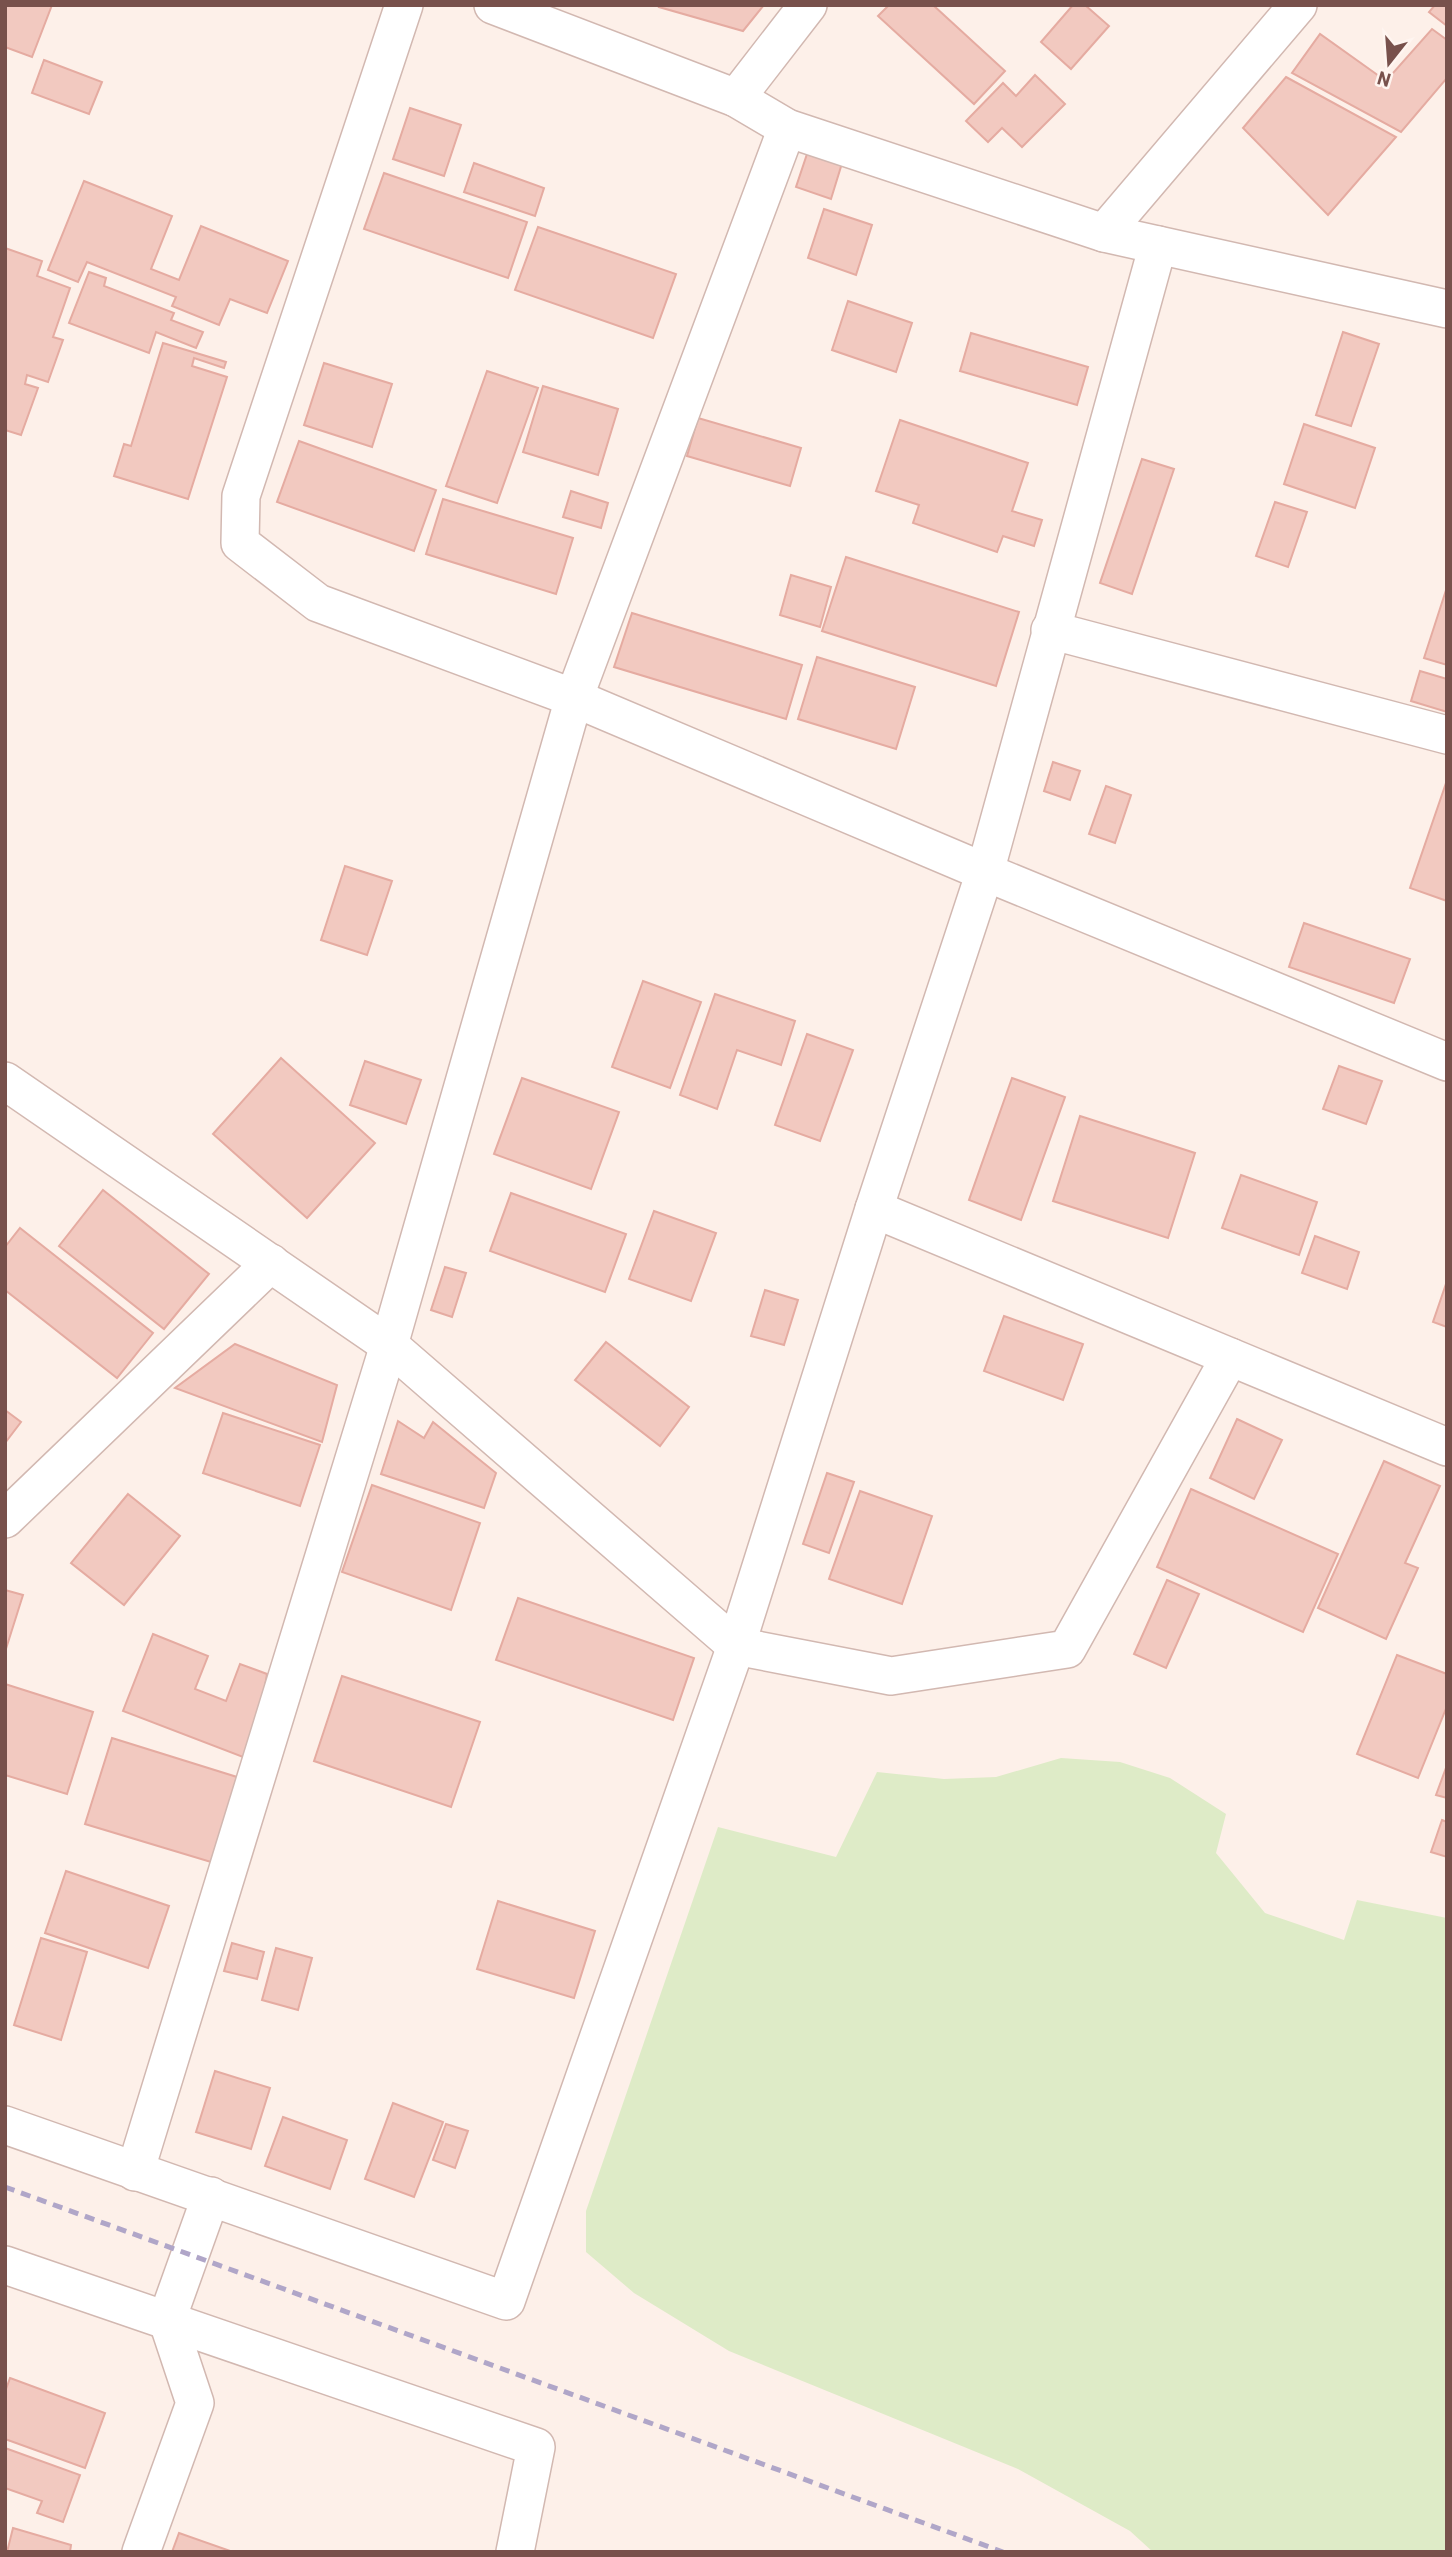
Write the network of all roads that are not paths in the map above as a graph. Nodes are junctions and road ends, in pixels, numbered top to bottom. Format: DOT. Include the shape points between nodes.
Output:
graph roads {
  1 [pos="404,5"];
  2 [pos="493,5"];
  3 [pos="808,5"];
  4 [pos="1298,5"];
  5 [pos="736,99"];
  6 [pos="787,128"];
  7 [pos="1104,233"];
  8 [pos="1158,245"];
  9 [pos="1447,309"];
  10 [pos="1050,630"];
  11 [pos="575,698"];
  12 [pos="1447,735"];
  13 [pos="985,872"];
  14 [pos="1447,1062"];
  15 [pos="5,1081"];
  16 [pos="874,1209"];
  17 [pos="271,1263"];
  18 [pos="389,1345"];
  19 [pos="1230,1357"];
  20 [pos="1447,1447"];
  21 [pos="5,1519"];
  22 [pos="736,1646"];
  23 [pos="5,2126"];
  24 [pos="135,2172"];
  25 [pos="211,2196"];
  26 [pos="5,2265"];
  27 [pos="167,2319"];
  28 [pos="141,2552"];
  29 [pos="514,2552"];
  1 -- 11 [label="street" via="241,496 240,543 318,603"];
  2 -- 5 [label="street"];
  3 -- 5 [label="street"];
  4 -- 7 [label="street"];
  5 -- 6 [label="street"];
  6 -- 7 [label="street"];
  6 -- 11 [label="street"];
  7 -- 8 [label="street"];
  8 -- 9 [label="street"];
  8 -- 10 [label="street"];
  10 -- 12 [label="street"];
  10 -- 13 [label="street"];
  11 -- 13 [label="street"];
  11 -- 18 [label="street"];
  13 -- 14 [label="street"];
  13 -- 16 [label="street"];
  15 -- 17 [label="street"];
  16 -- 19 [label="street"];
  16 -- 22 [label="street"];
  17 -- 18 [label="street"];
  17 -- 21 [label="street"];
  18 -- 22 [label="street"];
  18 -- 24 [label="street"];
  19 -- 20 [label="street"];
  19 -- 22 [label="street" via="1067,1649 891,1676"];
  22 -- 25 [label="street" via="506,2301"];
  23 -- 24 [label="street"];
  24 -- 25 [label="street"];
  25 -- 27 [label="street"];
  26 -- 27 [label="street"];
  27 -- 28 [label="street" via="195,2403"];
  27 -- 29 [label="street" via="536,2447"];
}
